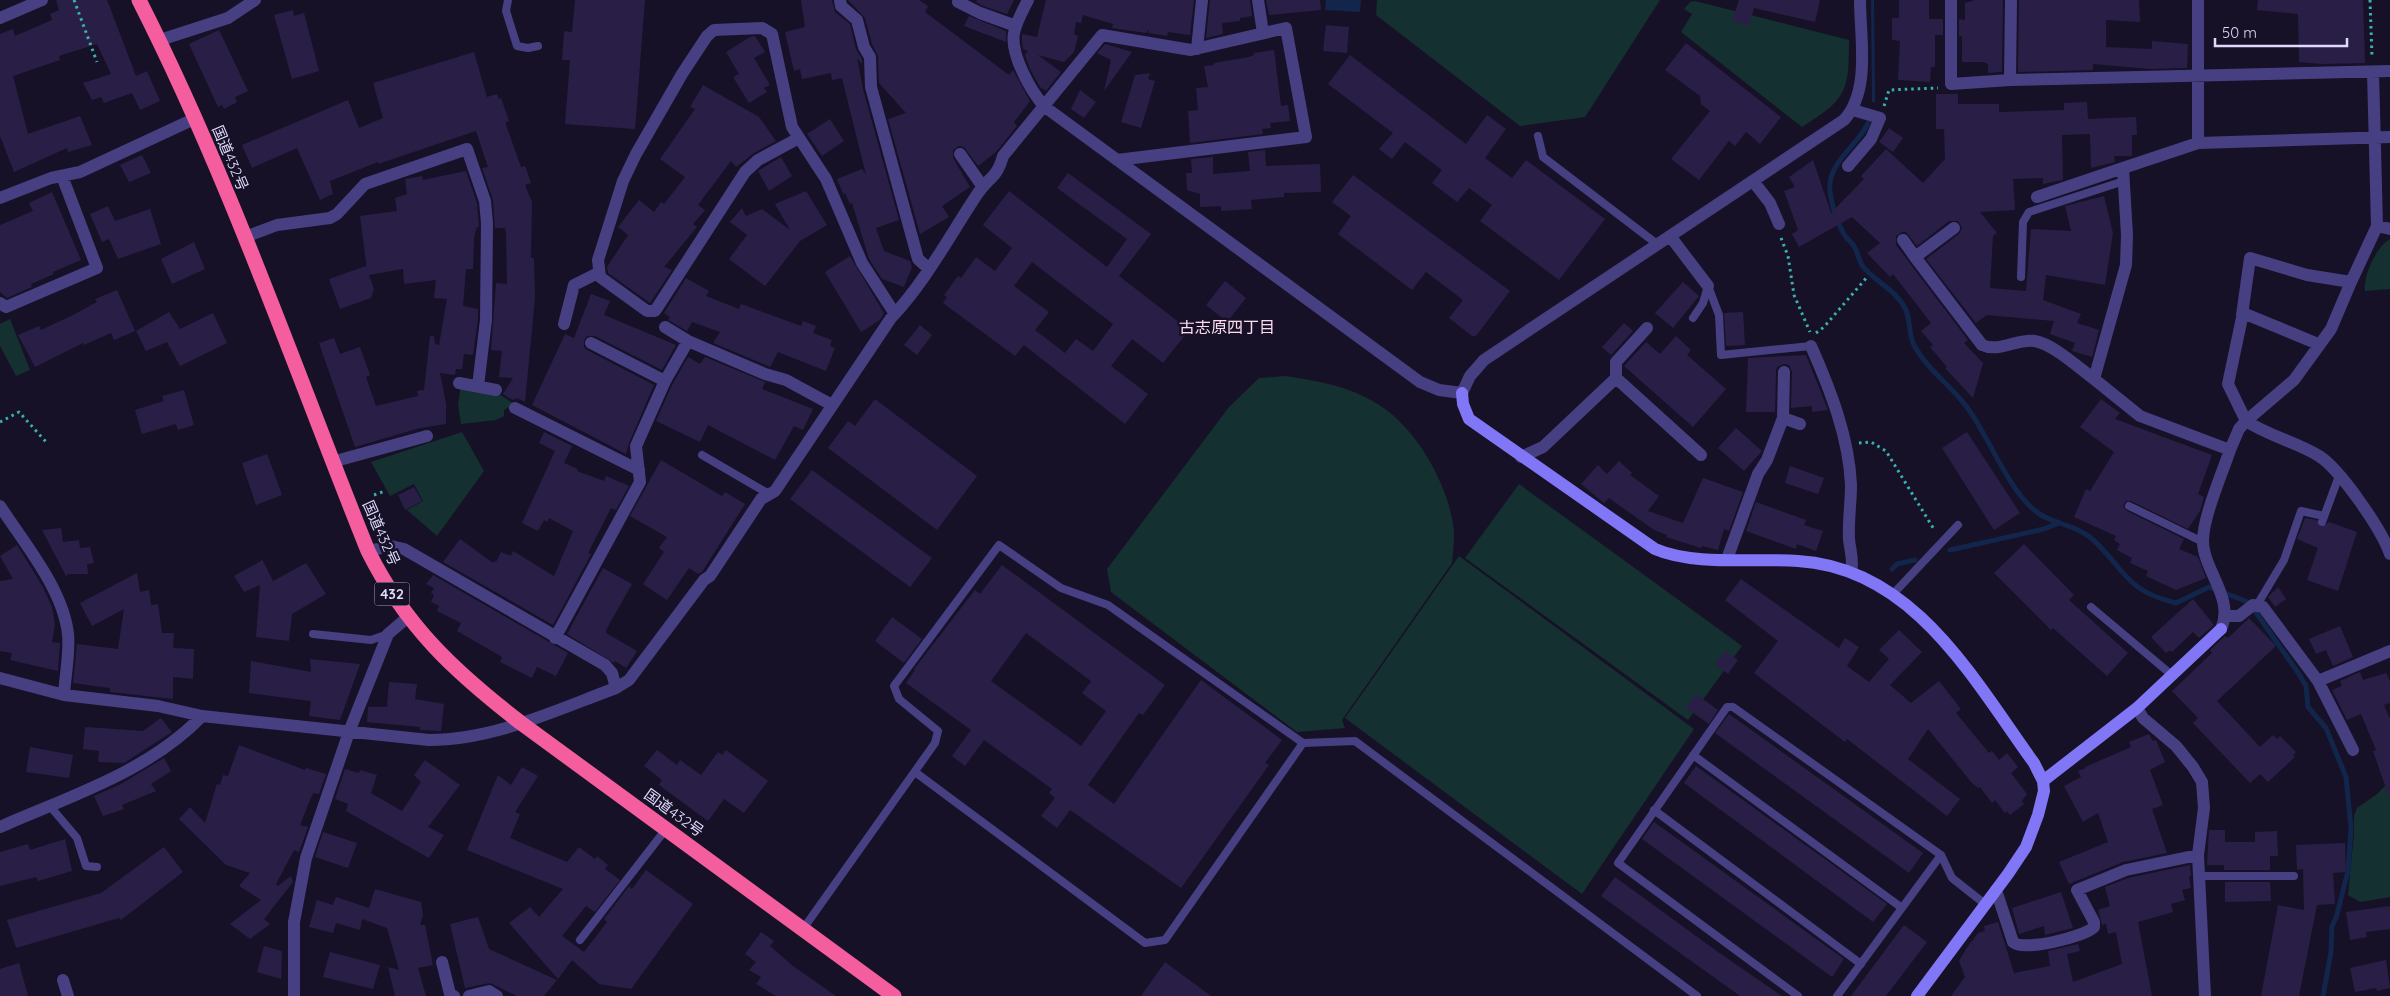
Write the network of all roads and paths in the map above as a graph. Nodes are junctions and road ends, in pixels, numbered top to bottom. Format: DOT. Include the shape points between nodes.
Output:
graph roads {
  1 [pos="42,0"];
  2 [pos="74,0"];
  3 [pos="139,0"];
  4 [pos="255,0"];
  5 [pos="508,0"];
  6 [pos="840,0"];
  7 [pos="1028,0"];
  8 [pos="1202,0"];
  9 [pos="1258,0"];
  10 [pos="1860,0"];
  11 [pos="1951,0"];
  12 [pos="2011,0"];
  13 [pos="2198,0"];
  14 [pos="2370,0"];
  15 [pos="958,2"];
  16 [pos="18,4"];
  17 [pos="0,18"];
  18 [pos="1016,26"];
  19 [pos="1263,33"];
  20 [pos="160,40"];
  21 [pos="538,46"];
  22 [pos="1197,49"];
  23 [pos="97,62"];
  24 [pos="2373,68"];
  25 [pos="2390,71"];
  26 [pos="2197,76"];
  27 [pos="2010,80"];
  28 [pos="1951,84"];
  29 [pos="1045,107"];
  30 [pos="1883,109"];
  31 [pos="1853,110"];
  32 [pos="194,120"];
  33 [pos="1538,136"];
  34 [pos="2390,137"];
  35 [pos="799,138"];
  36 [pos="2376,138"];
  37 [pos="2198,143"];
  38 [pos="960,154"];
  39 [pos="1117,160"];
  40 [pos="1848,166"];
  41 [pos="2124,174"];
  42 [pos="62,176"];
  43 [pos="1753,181"];
  44 [pos="983,187"];
  45 [pos="2037,197"];
  46 [pos="0,198"];
  47 [pos="1779,224"];
  48 [pos="1954,228"];
  49 [pos="2384,228"];
  50 [pos="1670,236"];
  51 [pos="245,237"];
  52 [pos="1902,240"];
  53 [pos="1657,244"];
  54 [pos="1916,258"];
  55 [pos="929,269"];
  56 [pos="598,273"];
  57 [pos="1868,276"];
  58 [pos="2021,277"];
  59 [pos="2351,282"];
  60 [pos="1708,286"];
  61 [pos="0,303"];
  62 [pos="895,314"];
  63 [pos="2242,315"];
  64 [pos="1694,318"];
  65 [pos="564,324"];
  66 [pos="665,327"];
  67 [pos="1647,328"];
  68 [pos="688,340"];
  69 [pos="591,343"];
  70 [pos="2318,344"];
  71 [pos="1811,346"];
  72 [pos="1784,372"];
  73 [pos="1616,378"];
  74 [pos="2094,379"];
  75 [pos="665,381"];
  76 [pos="459,383"];
  77 [pos="478,386"];
  78 [pos="496,390"];
  79 [pos="1462,393"];
  80 [pos="832,405"];
  81 [pos="515,408"];
  82 [pos="1783,418"];
  83 [pos="2246,421"];
  84 [pos="0,422"];
  85 [pos="1800,424"];
  86 [pos="427,436"];
  87 [pos="47,443"];
  88 [pos="1844,443"];
  89 [pos="2230,450"];
  90 [pos="702,455"];
  91 [pos="1701,455"];
  92 [pos="1521,457"];
  93 [pos="332,462"];
  94 [pos="639,470"];
  95 [pos="2338,476"];
  96 [pos="384,491"];
  97 [pos="769,494"];
  98 [pos="374,495"];
  99 [pos="0,506"];
  100 [pos="2129,506"];
  101 [pos="1958,525"];
  102 [pos="1942,542"];
  103 [pos="2203,542"];
  104 [pos="368,551"];
  105 [pos="2390,554"];
  106 [pos="1727,559"];
  107 [pos="1851,572"];
  108 [pos="1893,594"];
  109 [pos="2092,607"];
  110 [pos="2252,607"];
  111 [pos="2226,616"];
  112 [pos="408,617"];
  113 [pos="313,634"];
  114 [pos="388,634"];
  115 [pos="555,638"];
  116 [pos="2390,651"];
  117 [pos="2173,676"];
  118 [pos="0,678"];
  119 [pos="2318,681"];
  120 [pos="616,688"];
  121 [pos="64,695"];
  122 [pos="2137,708"];
  123 [pos="202,716"];
  124 [pos="521,724"];
  125 [pos="349,732"];
  126 [pos="1303,743"];
  127 [pos="2353,750"];
  128 [pos="1693,755"];
  129 [pos="915,772"];
  130 [pos="2043,781"];
  131 [pos="49,805"];
  132 [pos="1654,810"];
  133 [pos="0,827"];
  134 [pos="666,829"];
  135 [pos="2198,854"];
  136 [pos="1941,855"];
  137 [pos="97,866"];
  138 [pos="2199,876"];
  139 [pos="2294,876"];
  140 [pos="1996,890"];
  141 [pos="1985,904"];
  142 [pos="1902,908"];
  143 [pos="804,929"];
  144 [pos="580,940"];
  145 [pos="442,962"];
  146 [pos="1861,964"];
  147 [pos="63,980"];
  148 [pos="68,996"];
  149 [pos="294,996"];
  150 [pos="454,996"];
  151 [pos="469,996"];
  152 [pos="497,996"];
  153 [pos="894,996"];
  154 [pos="1697,996"];
  155 [pos="1798,996"];
  156 [pos="1837,996"];
  157 [pos="1917,996"];
  158 [pos="2205,996"];
  1 -- 16 [label="street"];
  2 -- 23 [label="path"];
  3 -- 20 [label="highway, 国道432号 / 432"];
  4 -- 20 [label="street" via="228,18"];
  5 -- 21 [label="lane" via="506,11 518,46"];
  6 -- 55 [label="street" via="841,6 857,20 870,57 871,86 880,123 918,259"];
  7 -- 18 [label="street"];
  8 -- 22 [label="street"];
  9 -- 19 [label="street"];
  10 -- 31 [label="street" via="1861,82"];
  11 -- 28 [label="street"];
  12 -- 27 [label="street"];
  13 -- 26 [label="street"];
  14 -- 24 [label="path"];
  15 -- 18 [label="street"];
  16 -- 17 [label="street"];
  18 -- 29 [label="street" via="1017,58 1035,97"];
  19 -- 22 [label="street"];
  19 -- 39 [label="street" via="1286,28 1306,137"];
  20 -- 32 [label="highway, 国道432号 / 432"];
  22 -- 29 [label="street" via="1102,35"];
  24 -- 25 [label="street"];
  24 -- 26 [label="street"];
  24 -- 36 [label="street"];
  26 -- 27 [label="street"];
  26 -- 37 [label="street"];
  27 -- 28 [label="street"];
  28 -- 30 [label="path" via="1889,90"];
  29 -- 39 [label="street"];
  29 -- 44 [label="street" via="1003,156 999,171"];
  31 -- 40 [label="street" via="1880,118 1871,139"];
  31 -- 43 [label="street" via="1844,120"];
  32 -- 42 [label="street" via="80,172"];
  32 -- 51 [label="highway, 国道432号 / 432"];
  33 -- 53 [label="lane" via="1543,157"];
  34 -- 36 [label="street"];
  35 -- 56 [label="street" via="758,160 745,172 655,311 647,311"];
  35 -- 56 [label="street" via="788,116 783,78 769,31 762,28 714,30 682,74 623,181 598,260"];
  35 -- 62 [label="street" via="826,179 862,263"];
  36 -- 37 [label="street"];
  36 -- 49 [label="street"];
  37 -- 41 [label="street"];
  38 -- 44 [label="street"];
  39 -- 79 [label="street" via="1420,382 1439,390"];
  41 -- 45 [label="street"];
  41 -- 58 [label="lane" via="2029,212 2023,222"];
  41 -- 74 [label="street" via="2126,266"];
  42 -- 46 [label="street"];
  42 -- 61 [label="street" via="97,268 6,307"];
  43 -- 47 [label="street" via="1770,203"];
  43 -- 50 [label="street"];
  44 -- 55 [label="street"];
  47 -- 57 [label="path" via="1777,228 1788,256 1794,295 1812,337"];
  48 -- 54 [label="street"];
  49 -- 59 [label="street"];
  50 -- 53 [label="street"];
  50 -- 60 [label="street"];
  51 -- 77 [label="street" via="277,225 330,218 365,184 467,149 485,201 487,223 486,320"];
  51 -- 93 [label="highway, 国道432号 / 432"];
  52 -- 54 [label="street"];
  53 -- 79 [label="street" via="1484,360 1470,376"];
  54 -- 74 [label="street" via="1982,345 1992,348 2026,341 2042,343"];
  55 -- 62 [label="street"];
  56 -- 65 [label="street" via="574,285"];
  59 -- 63 [label="street" via="2307,275 2250,258"];
  59 -- 70 [label="street" via="2331,329"];
  60 -- 64 [label="lane"];
  60 -- 71 [label="lane" via="1719,315 1721,355"];
  62 -- 80 [label="street"];
  63 -- 70 [label="street"];
  63 -- 83 [label="street" via="2228,384"];
  66 -- 68 [label="street"];
  67 -- 73 [label="street" via="1616,362"];
  68 -- 75 [label="street"];
  68 -- 80 [label="street" via="786,380"];
  69 -- 75 [label="street"];
  70 -- 83 [label="street" via="2294,380"];
  71 -- 88 [label="street" via="1828,384"];
  72 -- 82 [label="street"];
  73 -- 91 [label="street"];
  73 -- 92 [label="street" via="1542,447"];
  74 -- 89 [label="street" via="2140,416"];
  75 -- 94 [label="street" via="636,446"];
  76 -- 77 [label="street"];
  77 -- 78 [label="street"];
  79 -- 92 [label="street" via="1469,419"];
  80 -- 97 [label="street" via="775,491"];
  81 -- 94 [label="street"];
  82 -- 85 [label="street"];
  82 -- 106 [label="street" via="1767,460 1758,474"];
  83 -- 89 [label="street"];
  83 -- 95 [label="street" via="2319,456"];
  84 -- 87 [label="path" via="19,412"];
  86 -- 93 [label="street"];
  88 -- 102 [label="path" via="1871,442 1883,448"];
  88 -- 107 [label="street" via="1851,483 1849,538 1854,561"];
  89 -- 103 [label="street"];
  90 -- 97 [label="lane"];
  92 -- 106 [label="street" via="1655,549 1679,557"];
  93 -- 104 [label="highway, 国道432号 / 432"];
  94 -- 115 [label="street" via="640,482"];
  95 -- 105 [label="street" via="2375,522"];
  95 -- 110 [label="lane" via="2323,519 2301,512 2284,560"];
  96 -- 98 [label="path"];
  97 -- 120 [label="street" via="761,500 710,576 629,680"];
  99 -- 121 [label="street" via="52,586 62,612 68,634"];
  100 -- 103 [label="lane"];
  101 -- 102 [label="lane"];
  102 -- 108 [label="lane"];
  103 -- 111 [label="street"];
  104 -- 112 [label="highway, 国道432号 / 432" via="383,581"];
  104 -- 115 [label="street" via="391,546 404,549"];
  106 -- 107 [label="street" via="1810,562"];
  107 -- 108 [label="street"];
  108 -- 130 [label="street" via="1946,641 2034,763"];
  109 -- 117 [label="lane"];
  110 -- 111 [label="street" via="2239,616"];
  110 -- 119 [label="street" via="2263,607"];
  111 -- 117 [label="street" via="2221,629"];
  112 -- 114 [label="street"];
  112 -- 124 [label="highway, 国道432号 / 432" via="446,661"];
  113 -- 114 [label="lane" via="371,640"];
  114 -- 125 [label="street"];
  115 -- 120 [label="street" via="605,665 612,673"];
  116 -- 119 [label="street"];
  117 -- 122 [label="street"];
  118 -- 121 [label="street"];
  119 -- 127 [label="street"];
  120 -- 124 [label="street"];
  121 -- 123 [label="street" via="158,706"];
  122 -- 130 [label="street"];
  122 -- 135 [label="street" via="2143,718 2176,746 2202,782 2204,808"];
  123 -- 125 [label="street"];
  123 -- 131 [label="street" via="183,736 145,762"];
  124 -- 125 [label="street" via="452,740"];
  124 -- 134 [label="highway, 国道432号 / 432"];
  125 -- 149 [label="street" via="306,858 294,922"];
  126 -- 129 [label="lane" via="1165,940 1145,943"];
  126 -- 129 [label="lane" via="1108,605 1061,588 999,545 894,686 899,699 938,731 935,743"];
  126 -- 154 [label="lane" via="1355,742"];
  128 -- 132 [label="lane"];
  128 -- 136 [label="lane" via="1727,706 1733,707"];
  128 -- 142 [label="lane"];
  129 -- 143 [label="lane"];
  130 -- 140 [label="street" via="2042,799 2032,831"];
  131 -- 133 [label="street"];
  131 -- 137 [label="lane" via="77,838 86,866"];
  132 -- 146 [label="lane"];
  132 -- 155 [label="lane" via="1618,864"];
  134 -- 143 [label="highway, 国道432号 / 432"];
  134 -- 144 [label="lane"];
  135 -- 138 [label="street"];
  135 -- 140 [label="street" via="2126,870 2077,890 2094,927 2059,940 2022,947 2013,942"];
  136 -- 141 [label="lane" via="1952,878"];
  136 -- 142 [label="lane"];
  138 -- 139 [label="lane"];
  138 -- 158 [label="street"];
  140 -- 141 [label="street"];
  141 -- 157 [label="street"];
  142 -- 146 [label="lane"];
  143 -- 153 [label="highway, 国道432号 / 432"];
  145 -- 150 [label="street" via="450,994"];
  146 -- 156 [label="lane"];
  147 -- 148 [label="street"];
  151 -- 152 [label="street" via="489,992"];
}
